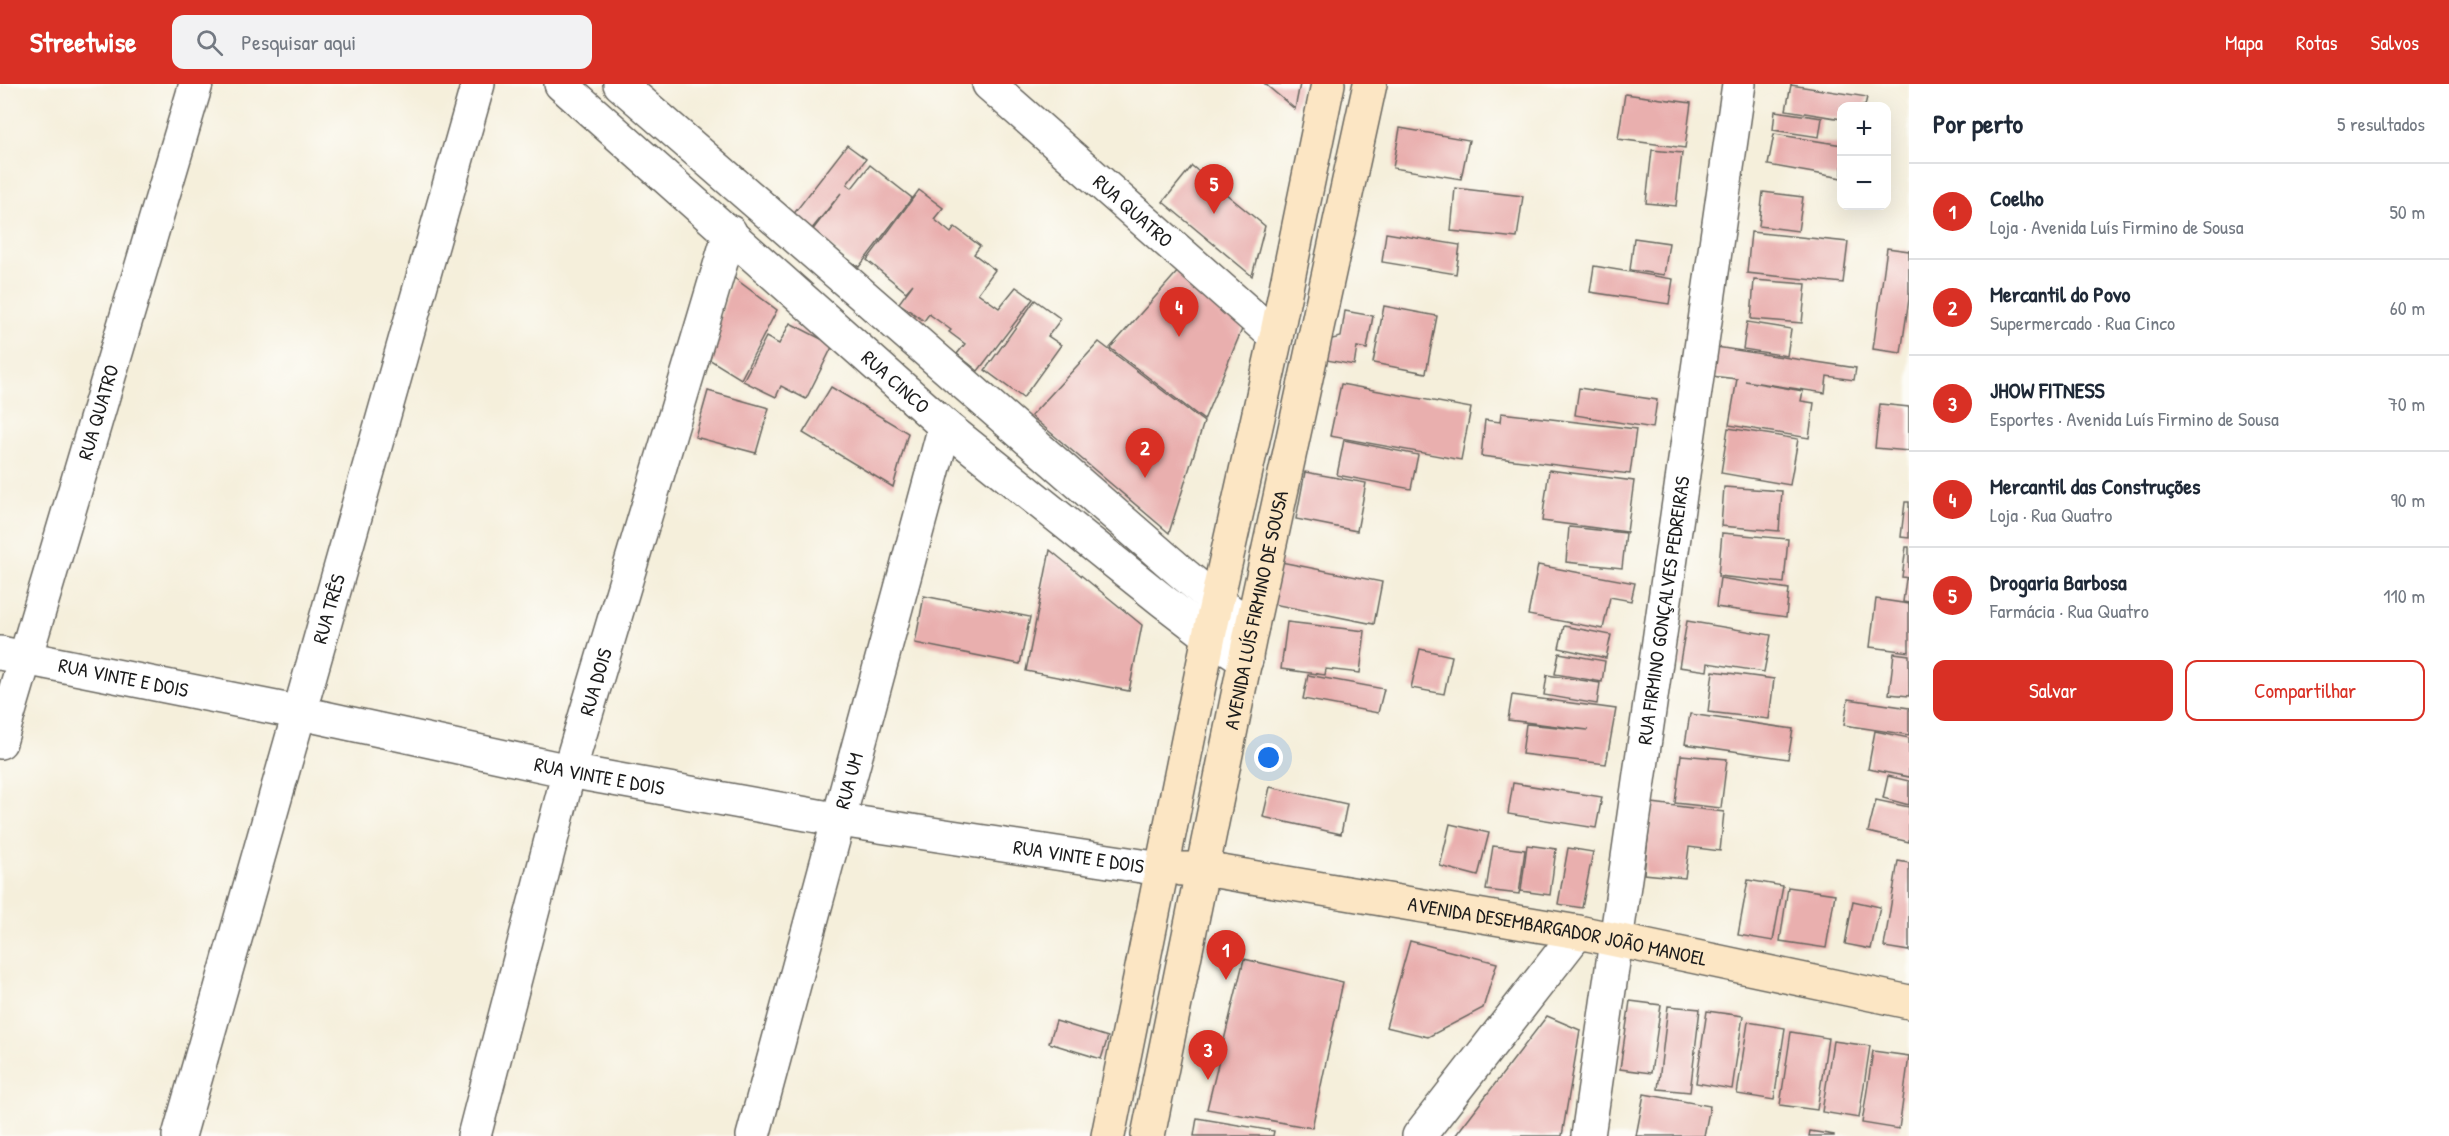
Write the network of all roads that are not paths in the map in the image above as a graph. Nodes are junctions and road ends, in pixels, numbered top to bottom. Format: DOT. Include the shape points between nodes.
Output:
graph roads {
  1 [pos="196,84"];
  2 [pos="478,84"];
  3 [pos="561,84"];
  4 [pos="620,84"];
  5 [pos="989,84"];
  6 [pos="1328,84"];
  7 [pos="1370,84"];
  8 [pos="1739,84"];
  9 [pos="730,232"];
  10 [pos="1288,279"];
  11 [pos="1325,288"];
  12 [pos="1276,337"];
  13 [pos="945,426"];
  14 [pos="1218,603"];
  15 [pos="1252,626"];
  16 [pos="1209,636"];
  17 [pos="11,655"];
  18 [pos="1246,660"];
  19 [pos="301,713"];
  20 [pos="0,742"];
  21 [pos="569,771"];
  22 [pos="840,820"];
  23 [pos="1161,869"];
  24 [pos="1204,869"];
  25 [pos="1578,932"];
  26 [pos="1617,941"];
  27 [pos="1909,1002"];
  28 [pos="179,1136"];
  29 [pos="474,1136"];
  30 [pos="753,1136"];
  31 [pos="1108,1136"];
  32 [pos="1148,1136"];
  33 [pos="1419,1136"];
  34 [pos="1588,1136"];
  1 -- 17 [label="street, RUA QUATRO"];
  2 -- 19 [label="street, RUA TRÊS"];
  3 -- 9 [label="street, RUA CINCO"];
  4 -- 14 [label="street"];
  5 -- 12 [label="street, RUA QUATRO"];
  6 -- 10 [label="main road, AVENIDA LUÍS FIRMINO DE SOUSA"];
  7 -- 11 [label="main road, AVENIDA LUÍS FIRMINO DE SOUSA"];
  8 -- 26 [label="street, RUA FIRMINO GONÇALVES PEDREIRAS"];
  9 -- 13 [label="street, RUA CINCO"];
  9 -- 21 [label="street, RUA DOIS"];
  10 -- 11 [label="main road"];
  10 -- 12 [label="main road, AVENIDA LUÍS FIRMINO DE SOUSA"];
  11 -- 15 [label="main road, AVENIDA LUÍS FIRMINO DE SOUSA"];
  12 -- 14 [label="main road, AVENIDA LUÍS FIRMINO DE SOUSA"];
  13 -- 16 [label="street, RUA CINCO"];
  13 -- 22 [label="street, RUA UM"];
  14 -- 15 [label="street"];
  14 -- 16 [label="main road, AVENIDA LUÍS FIRMINO DE SOUSA"];
  15 -- 18 [label="main road, AVENIDA LUÍS FIRMINO DE SOUSA"];
  16 -- 18 [label="street, RUA CINCO"];
  16 -- 23 [label="main road, AVENIDA LUÍS FIRMINO DE SOUSA"];
  17 -- 19 [label="street, RUA VINTE E DOIS"];
  17 -- 20 [label="street, RUA QUATRO"];
  18 -- 24 [label="main road, AVENIDA LUÍS FIRMINO DE SOUSA"];
  19 -- 21 [label="street, RUA VINTE E DOIS"];
  19 -- 28 [label="street, RUA TRÊS"];
  21 -- 22 [label="street, RUA VINTE E DOIS"];
  21 -- 29 [label="street, RUA DOIS"];
  22 -- 23 [label="street, RUA VINTE E DOIS"];
  22 -- 30 [label="street, RUA UM"];
  23 -- 24 [label="main road, RUA VINTE E DOIS"];
  23 -- 31 [label="main road, AVENIDA LUÍS FIRMINO DE SOUSA"];
  24 -- 25 [label="main road, AVENIDA DESEMBARGADOR JOÃO MANOEL"];
  24 -- 32 [label="main road, AVENIDA LUÍS FIRMINO DE SOUSA"];
  25 -- 26 [label="main road, AVENIDA DESEMBARGADOR JOÃO MANOEL"];
  25 -- 33 [label="street"];
  26 -- 27 [label="main road, AVENIDA DESEMBARGADOR JOÃO MANOEL"];
  26 -- 34 [label="street, RUA FIRMINO GONÇALVES PEDREIRAS"];
}
